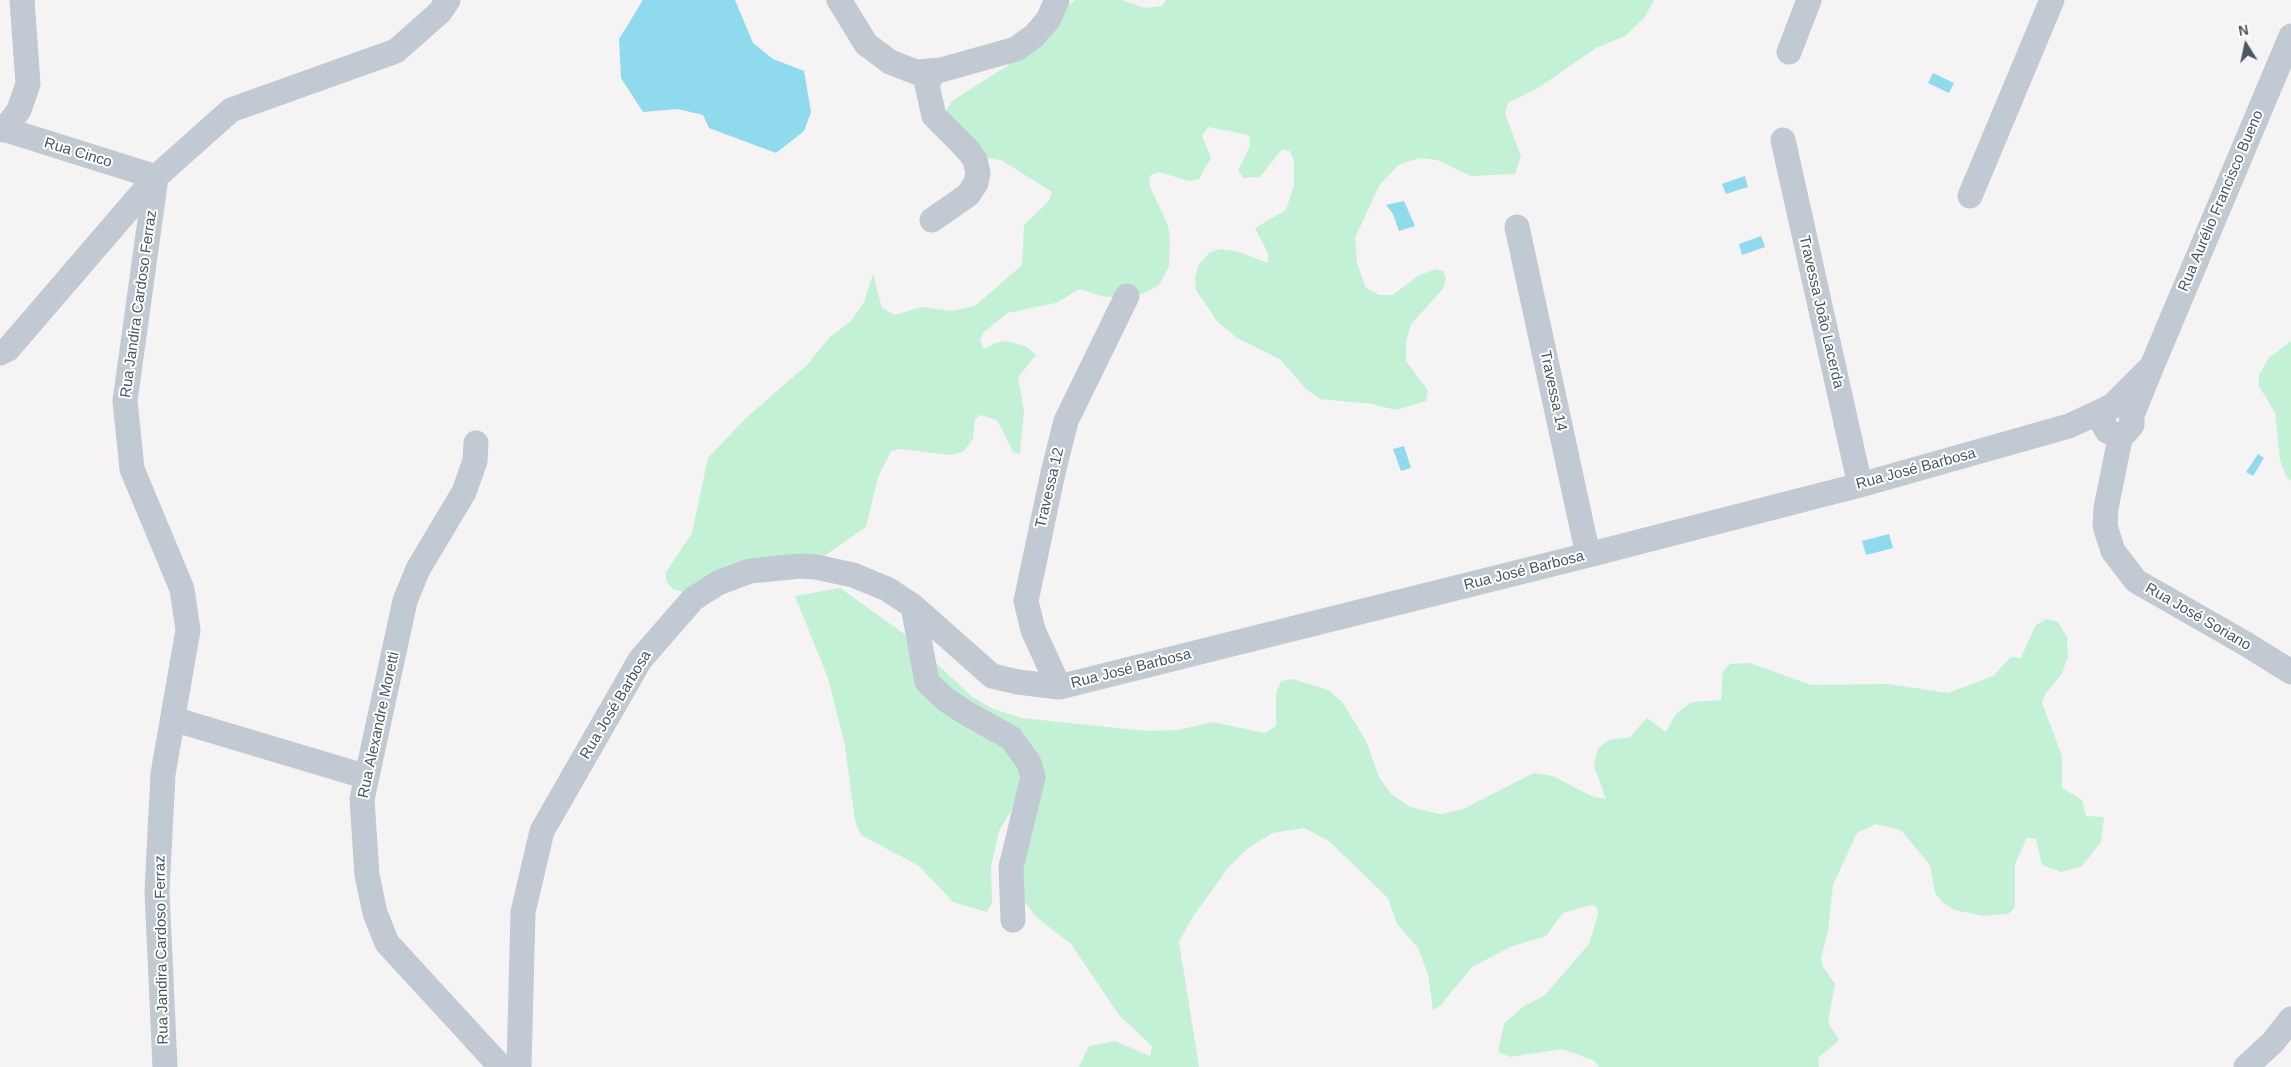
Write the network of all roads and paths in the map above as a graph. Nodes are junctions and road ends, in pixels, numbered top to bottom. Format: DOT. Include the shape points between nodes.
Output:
graph roads {
  1 [pos="22,0"];
  2 [pos="448,0"];
  3 [pos="839,0"];
  4 [pos="1057,0"];
  5 [pos="1809,0"];
  6 [pos="2052,0"];
  7 [pos="2291,36"];
  8 [pos="1789,52"];
  9 [pos="934,70"];
  10 [pos="2,129"];
  11 [pos="1782,140"];
  12 [pos="156,177"];
  13 [pos="1970,196"];
  14 [pos="932,220"];
  15 [pos="1517,227"];
  16 [pos="1127,296"];
  17 [pos="0,353"];
  18 [pos="2118,422"];
  19 [pos="476,443"];
  20 [pos="1860,484"];
  21 [pos="1588,555"];
  22 [pos="913,606"];
  23 [pos="2291,672"];
  24 [pos="1059,687"];
  25 [pos="173,719"];
  26 [pos="367,776"];
  27 [pos="1014,920"];
  28 [pos="2291,1019"];
  29 [pos="165,1067"];
  30 [pos="501,1067"];
  31 [pos="519,1067"];
  32 [pos="2246,1067"];
  1 -- 10 [label="street" via="28,84 19,110"];
  2 -- 12 [label="street" via="440,12 396,51 231,110"];
  3 -- 9 [label="street" via="866,44 890,62 916,72"];
  4 -- 9 [label="street" via="1048,20 1034,36 1016,48"];
  5 -- 8 [label="street"];
  6 -- 13 [label="street"];
  7 -- 18 [label="street, Rua Aurélio Francisco Bueno" via="2152,366"];
  9 -- 14 [label="street" via="927,85 934,116 968,150 978,173 968,195"];
  10 -- 12 [label="street, Rua Cinco"];
  11 -- 20 [label="street, Travessa João Lacerda"];
  12 -- 17 [label="street" via="8,349"];
  12 -- 25 [label="street, Rua Jandira Cardoso Ferraz" via="125,401 132,469 182,589 188,630"];
  15 -- 21 [label="street, Travessa 14"];
  16 -- 24 [label="street, Travessa 12" via="1066,421 1052,472 1026,601 1033,630"];
  18 -- 20 [label="street, Rua José Barbosa" via="2069,426"];
  18 -- 23 [label="street, Rua José Soriano" via="2106,508 2106,526 2113,551 2136,581"];
  19 -- 26 [label="street, Rua Alexandre Moretti" via="464,492 418,569 405,601"];
  20 -- 21 [label="street, Rua José Barbosa"];
  21 -- 24 [label="street, Rua José Barbosa"];
  22 -- 24 [label="street, Rua José Barbosa" via="992,676"];
  22 -- 27 [label="street" via="927,682 952,704 1011,738 1029,762 1033,777 1012,867"];
  22 -- 31 [label="street, Rua José Barbosa" via="887,589 853,575 816,567 750,571 718,583 693,599 640,660 542,831 523,912"];
  25 -- 26 [label="street"];
  25 -- 29 [label="street, Rua Jandira Cardoso Ferraz" via="164,774 158,891"];
  26 -- 30 [label="street, Rua Alexandre Moretti" via="362,800 367,876 375,913 387,943"];
  28 -- 32 [label="street" via="2273,1042"];
}
